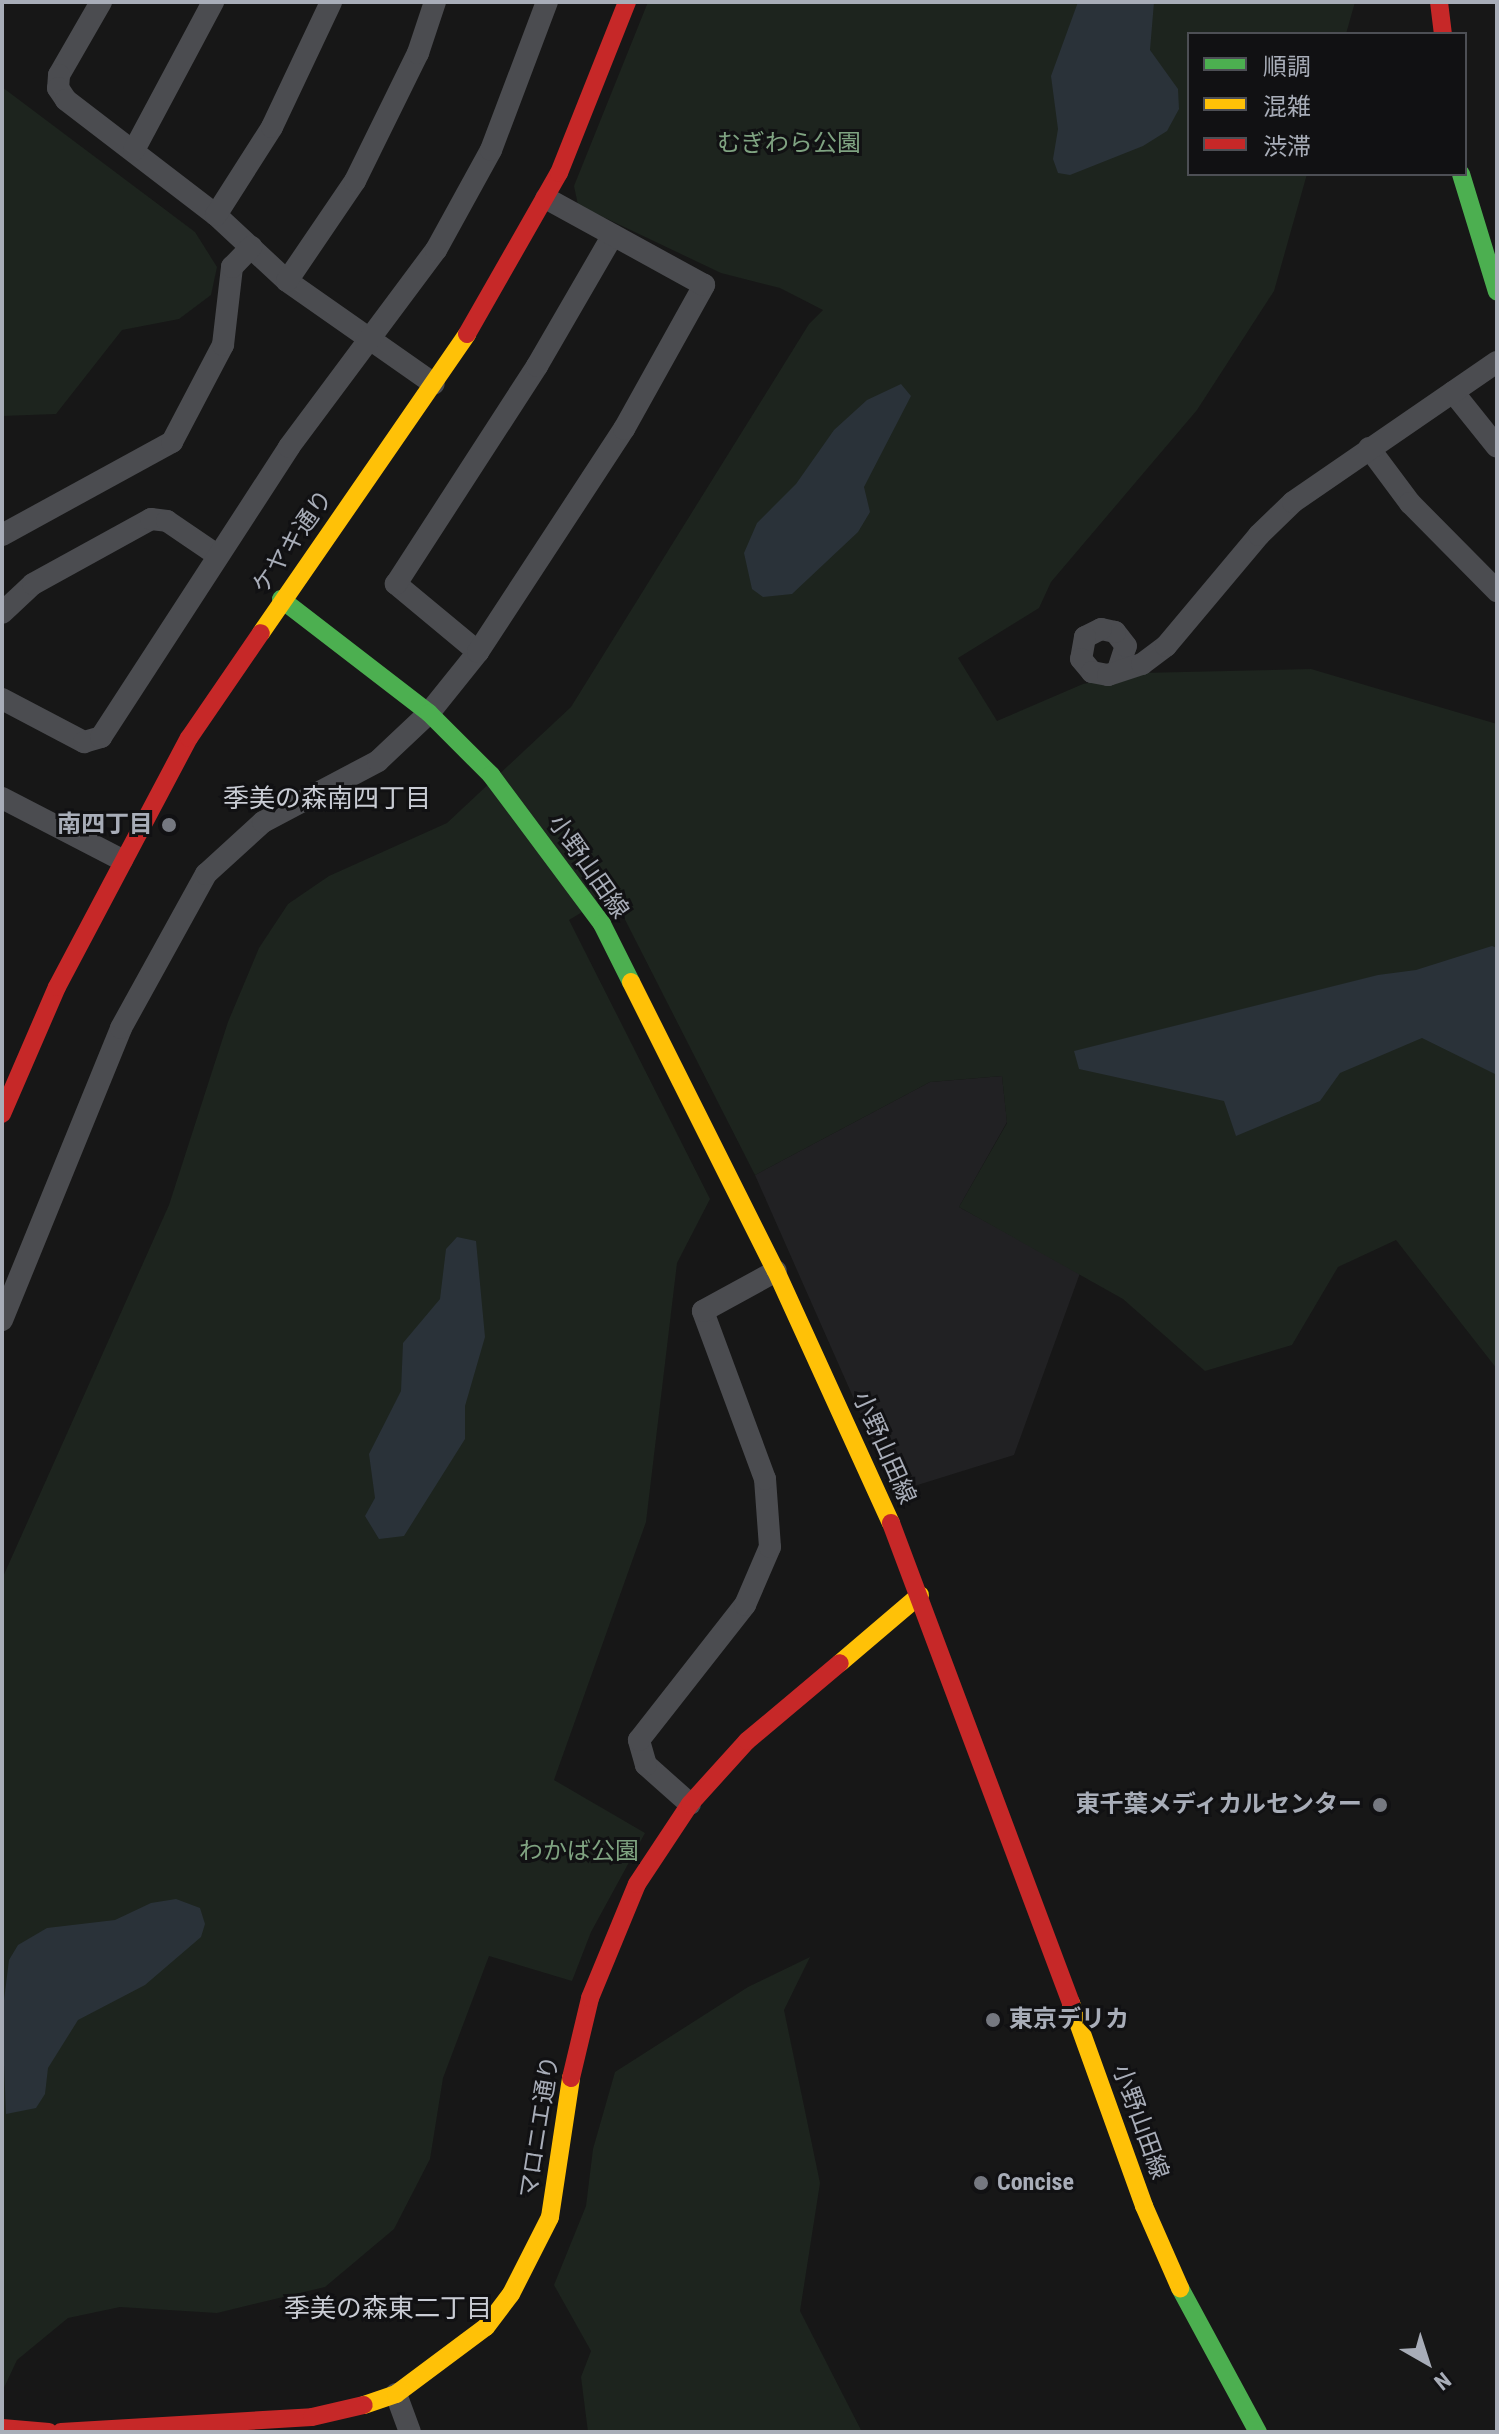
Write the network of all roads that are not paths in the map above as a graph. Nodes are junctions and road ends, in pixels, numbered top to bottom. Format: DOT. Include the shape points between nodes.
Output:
graph roads {
  1 [pos="101,2"];
  2 [pos="213,2"];
  3 [pos="331,2"];
  4 [pos="435,2"];
  5 [pos="547,2"];
  6 [pos="627,2"];
  7 [pos="1439,2"];
  8 [pos="1443,32"];
  9 [pos="134,150"];
  10 [pos="1462,176"];
  11 [pos="546,198"];
  12 [pos="216,215"];
  13 [pos="613,235"];
  14 [pos="251,247"];
  15 [pos="287,281"];
  16 [pos="1497,292"];
  17 [pos="370,340"];
  18 [pos="1497,362"];
  19 [pos="434,384"];
  20 [pos="1453,392"];
  21 [pos="1497,447"];
  22 [pos="1369,448"];
  23 [pos="2,535"];
  24 [pos="217,555"];
  25 [pos="1497,591"];
  26 [pos="281,599"];
  27 [pos="2,613"];
  28 [pos="1126,646"];
  29 [pos="478,652"];
  30 [pos="1142,664"];
  31 [pos="1118,670"];
  32 [pos="2,699"];
  33 [pos="429,713"];
  34 [pos="2,798"];
  35 [pos="122,860"];
  36 [pos="2,1114"];
  37 [pos="776,1271"];
  38 [pos="2,1320"];
  39 [pos="920,1595"];
  40 [pos="690,1804"];
  41 [pos="396,2394"];
  42 [pos="2,2428"];
  43 [pos="49,2432"];
  44 [pos="61,2432"];
  45 [pos="410,2432"];
  46 [pos="1258,2432"];
  1 -- 9 [label="street" via="59,75 58,88"];
  2 -- 9 [label="street"];
  3 -- 12 [label="street" via="272,127"];
  4 -- 15 [label="street" via="418,53 355,181"];
  5 -- 17 [label="street" via="491,150 436,250"];
  6 -- 11 [label="street, ケヤキ通り"];
  7 -- 8 [label="street"];
  9 -- 12 [label="street"];
  10 -- 16 [label="street"];
  11 -- 13 [label="street"];
  11 -- 19 [label="street, ケヤキ通り" via="493,296"];
  12 -- 14 [label="street"];
  13 -- 29 [label="street" via="537,366 396,584"];
  13 -- 29 [label="street" via="704,285 624,429"];
  14 -- 15 [label="street"];
  14 -- 23 [label="street" via="232,267 223,345 172,442"];
  15 -- 17 [label="street"];
  17 -- 19 [label="street"];
  17 -- 24 [label="street"];
  18 -- 20 [label="street"];
  19 -- 26 [label="street, ケヤキ通り"];
  20 -- 21 [label="street"];
  20 -- 22 [label="street"];
  22 -- 25 [label="street" via="1410,503"];
  22 -- 30 [label="street" via="1282,513 1166,646"];
  24 -- 27 [label="street" via="167,521 151,519 33,584"];
  24 -- 32 [label="street" via="101,737 84,742"];
  26 -- 33 [label="street, 小野山田線"];
  26 -- 35 [label="street, ケヤキ通り" via="189,738"];
  28 -- 30 [label="street"];
  28 -- 31 [label="street"];
  28 -- 31 [label="street" via="1115,632 1101,629 1085,637 1080,649 1092,672"];
  29 -- 33 [label="street"];
  30 -- 31 [label="street"];
  33 -- 37 [label="street, 小野山田線" via="491,775 602,924"];
  33 -- 38 [label="street" via="378,761 263,822 206,874 121,1028"];
  34 -- 35 [label="street"];
  35 -- 36 [label="street, ケヤキ通り" via="57,987"];
  37 -- 39 [label="street, 小野山田線"];
  37 -- 40 [label="street" via="703,1311 765,1479 770,1547 745,1605 639,1740 638,1752 646,1765"];
  39 -- 40 [label="street, マロニエ通り" via="747,1741"];
  39 -- 46 [label="street, 小野山田線" via="1144,2206"];
  40 -- 41 [label="street, マロニエ通り" via="637,1884 590,1998 565,2103 560,2176 533,2254 486,2327"];
  41 -- 44 [label="street, マロニエ通り" via="312,2417"];
  41 -- 45 [label="street"];
  42 -- 43 [label="street"];
}
